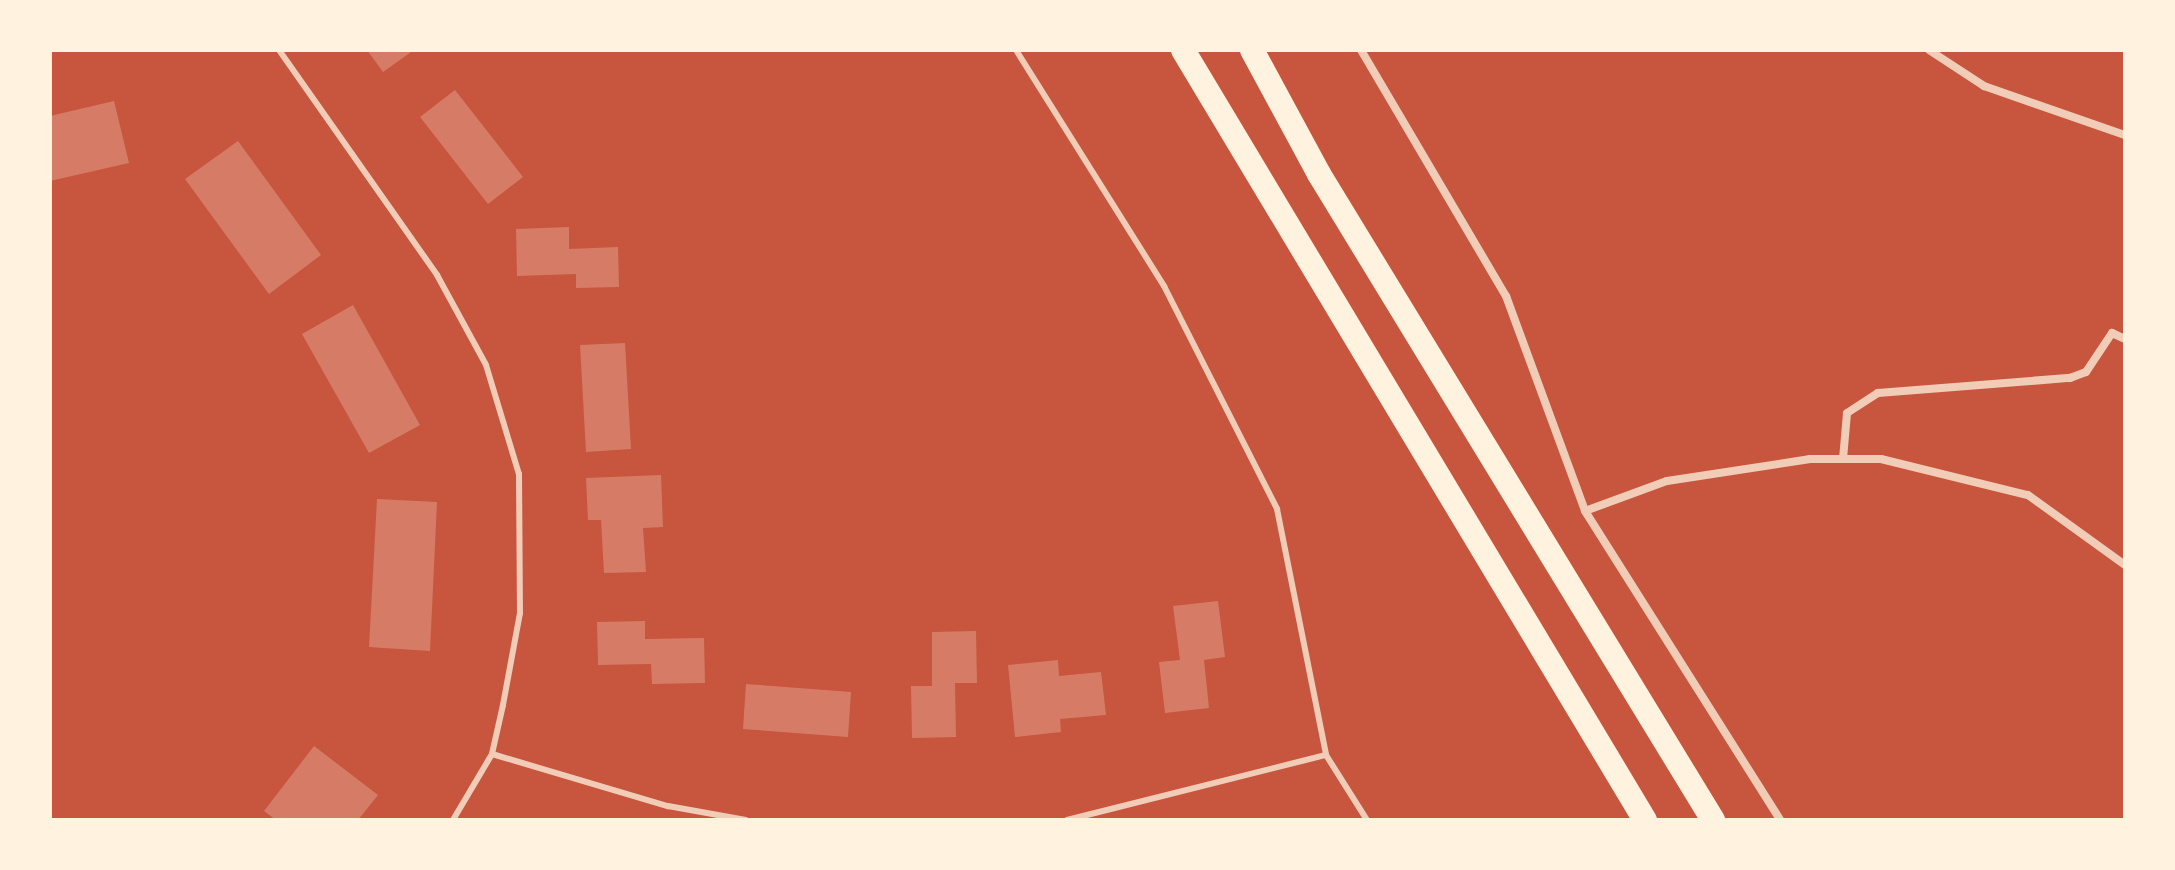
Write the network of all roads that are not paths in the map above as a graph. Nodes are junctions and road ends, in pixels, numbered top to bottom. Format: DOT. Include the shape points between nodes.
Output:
graph roads {
  1 [pos="279,50"];
  2 [pos="1016,50"];
  3 [pos="1183,50"];
  4 [pos="1252,50"];
  5 [pos="1361,50"];
  6 [pos="1929,50"];
  7 [pos="2125,135"];
  8 [pos="2125,339"];
  9 [pos="1843,459"];
  10 [pos="1585,511"];
  11 [pos="2125,565"];
  12 [pos="492,754"];
  13 [pos="1326,755"];
  14 [pos="453,820"];
  15 [pos="746,820"];
  16 [pos="1067,820"];
  17 [pos="1367,820"];
  18 [pos="1645,820"];
  19 [pos="1713,820"];
  20 [pos="1780,820"];
  1 -- 12 [label="lane" via="437,275 494,392 519,474 520,613"];
  2 -- 13 [label="lane" via="1164,286 1277,509"];
  3 -- 18 [label="highway"];
  4 -- 19 [label="highway" via="1319,174"];
  5 -- 10 [label="street" via="1506,296"];
  6 -- 7 [label="street" via="1984,86"];
  8 -- 9 [label="street" via="2112,333 2086,372 2070,378 1878,393 1847,413"];
  9 -- 10 [label="street" via="1667,481"];
  9 -- 11 [label="street" via="1881,459 2028,495"];
  10 -- 20 [label="street"];
  12 -- 14 [label="lane"];
  12 -- 15 [label="lane" via="668,806"];
  13 -- 16 [label="lane"];
  13 -- 17 [label="lane"];
}
